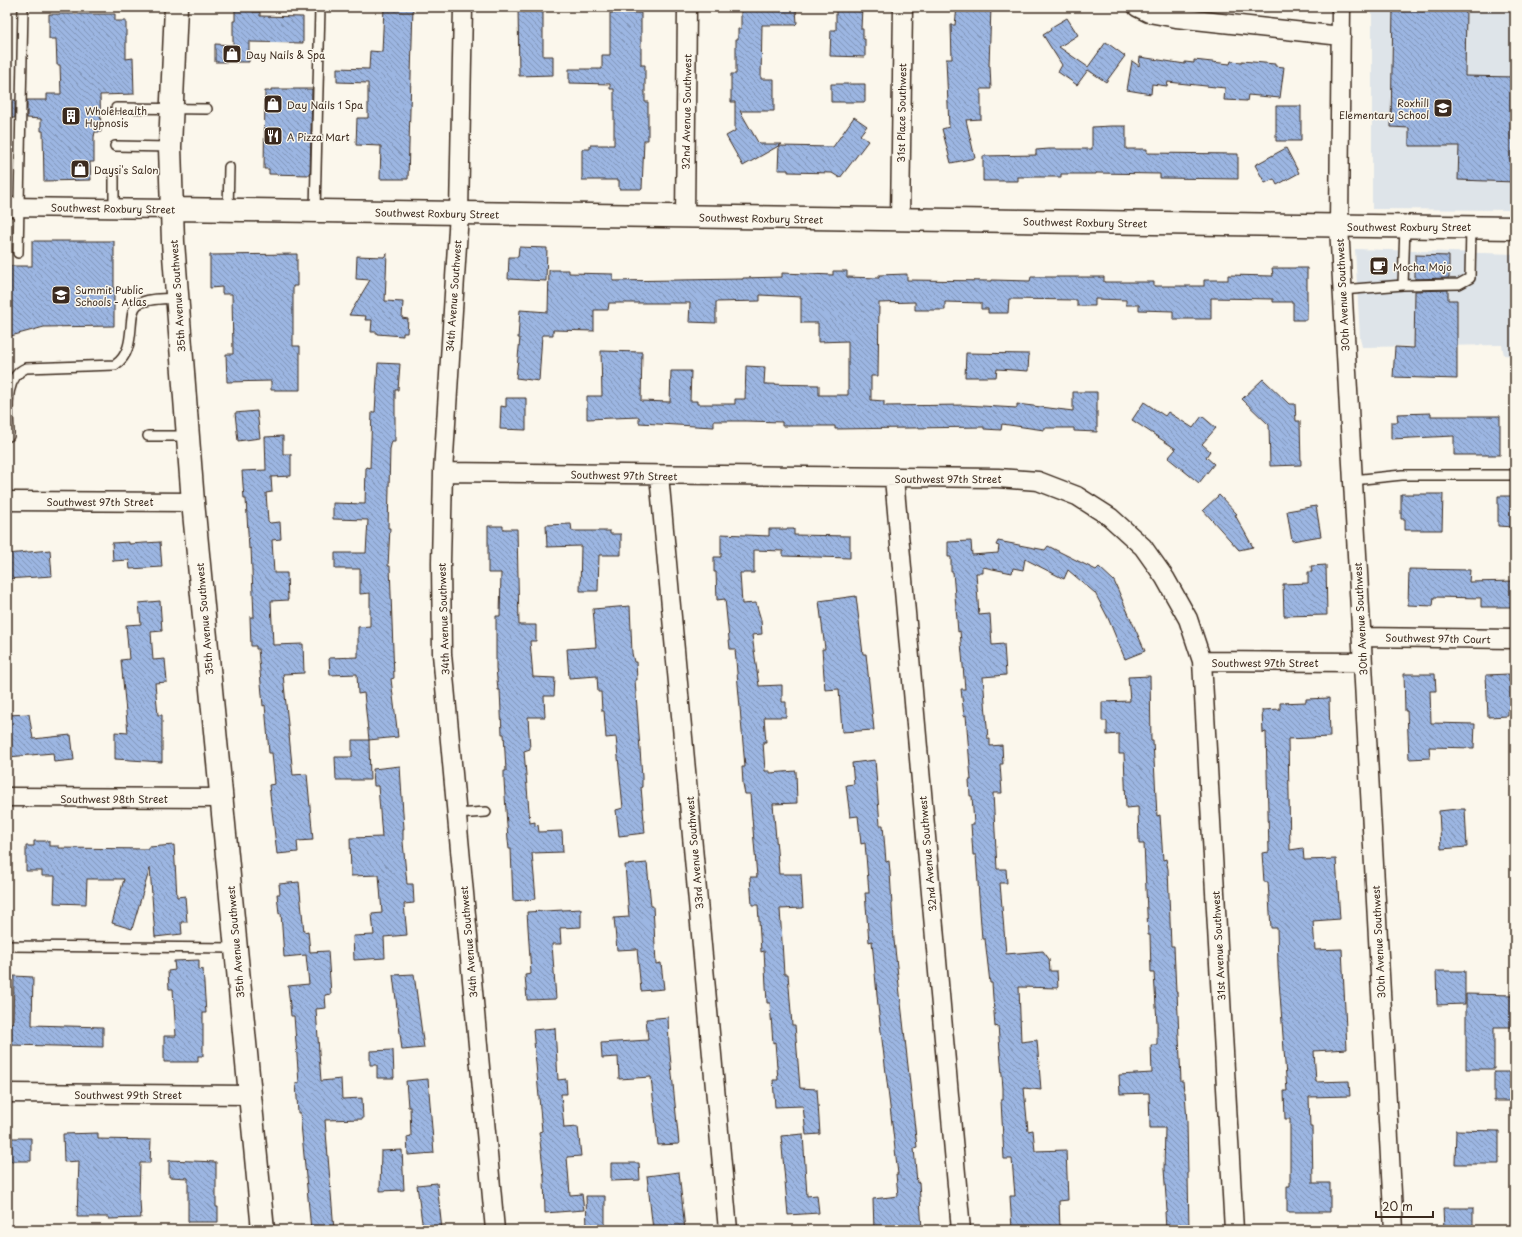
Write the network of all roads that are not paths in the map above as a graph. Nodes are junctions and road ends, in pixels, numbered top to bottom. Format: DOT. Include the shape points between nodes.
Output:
graph roads {
  1 [pos="23,7"];
  2 [pos="176,7"];
  3 [pos="320,7"];
  4 [pos="463,7"];
  5 [pos="687,7"];
  6 [pos="903,7"];
  7 [pos="1137,7"];
  8 [pos="1341,7"];
  9 [pos="1341,36"];
  10 [pos="116,108"];
  11 [pos="172,109"];
  12 [pos="207,109"];
  13 [pos="115,146"];
  14 [pos="170,147"];
  15 [pos="229,167"];
  16 [pos="114,177"];
  17 [pos="13,207"];
  18 [pos="114,208"];
  19 [pos="171,209"];
  20 [pos="228,210"];
  21 [pos="315,211"];
  22 [pos="459,213"];
  23 [pos="685,217"];
  24 [pos="900,220"];
  25 [pos="1405,225"];
  26 [pos="1338,226"];
  27 [pos="1471,226"];
  28 [pos="1515,228"];
  29 [pos="18,252"];
  30 [pos="1403,285"];
  31 [pos="1342,290"];
  32 [pos="178,298"];
  33 [pos="9,436"];
  34 [pos="148,436"];
  35 [pos="188,436"];
  36 [pos="443,472"];
  37 [pos="659,475"];
  38 [pos="1515,475"];
  39 [pos="894,478"];
  40 [pos="1353,480"];
  41 [pos="7,501"];
  42 [pos="193,502"];
  43 [pos="1362,637"];
  44 [pos="1515,639"];
  45 [pos="1202,661"];
  46 [pos="1362,662"];
  47 [pos="7,797"];
  48 [pos="221,798"];
  49 [pos="486,812"];
  50 [pos="456,814"];
  51 [pos="7,946"];
  52 [pos="236,948"];
  53 [pos="7,1094"];
  54 [pos="249,1095"];
  55 [pos="263,1230"];
  56 [pos="494,1230"];
  57 [pos="728,1230"];
  58 [pos="960,1230"];
  59 [pos="1234,1230"];
  60 [pos="1394,1230"];
  1 -- 17 [label="lane"];
  2 -- 11 [label="main road, 35th Avenue Southwest"];
  3 -- 21 [label="lane"];
  4 -- 22 [label="street, 34th Avenue Southwest"];
  5 -- 23 [label="street, 32nd Avenue Southwest"];
  6 -- 24 [label="street, 31st Place Southwest"];
  7 -- 9 [label="street" via="1149,13 1176,18"];
  8 -- 9 [label="street, 30th Avenue Southwest"];
  9 -- 26 [label="street, 30th Avenue Southwest"];
  10 -- 11 [label="lane"];
  11 -- 12 [label="lane"];
  11 -- 14 [label="main road, 35th Avenue Southwest"];
  13 -- 14 [label="lane"];
  14 -- 19 [label="main road, 35th Avenue Southwest"];
  15 -- 20 [label="lane"];
  16 -- 18 [label="lane"];
  17 -- 18 [label="street, Southwest Roxbury Street"];
  17 -- 29 [label="lane"];
  18 -- 19 [label="street, Southwest Roxbury Street"];
  19 -- 20 [label="main road, Southwest Roxbury Street"];
  19 -- 32 [label="main road, 35th Avenue Southwest"];
  20 -- 21 [label="main road, Southwest Roxbury Street"];
  21 -- 22 [label="main road, Southwest Roxbury Street"];
  22 -- 23 [label="main road, Southwest Roxbury Street"];
  22 -- 36 [label="street, 34th Avenue Southwest"];
  23 -- 24 [label="main road, Southwest Roxbury Street"];
  24 -- 26 [label="main road, Southwest Roxbury Street"];
  25 -- 26 [label="main road, Southwest Roxbury Street"];
  25 -- 27 [label="main road, Southwest Roxbury Street"];
  25 -- 30 [label="lane"];
  26 -- 31 [label="street, 30th Avenue Southwest"];
  27 -- 28 [label="main road, Southwest Roxbury Street"];
  27 -- 30 [label="lane" via="1470,278 1459,284"];
  30 -- 31 [label="lane"];
  31 -- 40 [label="street, 30th Avenue Southwest"];
  32 -- 33 [label="lane" via="136,305 132,313 128,348 125,356 116,365 20,370 10,384"];
  32 -- 35 [label="main road, 35th Avenue Southwest"];
  34 -- 35 [label="lane"];
  35 -- 42 [label="main road, 35th Avenue Southwest"];
  36 -- 37 [label="street, Southwest 97th Street"];
  36 -- 50 [label="street, 34th Avenue Southwest" via="442,654"];
  37 -- 39 [label="street, Southwest 97th Street"];
  37 -- 57 [label="street, 33rd Avenue Southwest"];
  38 -- 40 [label="lane" via="1402,475"];
  39 -- 45 [label="street, Southwest 97th Street" via="998,478 1038,481 1077,496 1110,516 1143,547 1165,578 1188,619"];
  39 -- 58 [label="street, 32nd Avenue Southwest"];
  40 -- 43 [label="street, 30th Avenue Southwest"];
  41 -- 42 [label="street, Southwest 97th Street"];
  42 -- 48 [label="main road, 35th Avenue Southwest"];
  43 -- 44 [label="street, Southwest 97th Court"];
  43 -- 46 [label="street, 30th Avenue Southwest"];
  45 -- 46 [label="street, Southwest 97th Street"];
  45 -- 59 [label="street, 31st Avenue Southwest"];
  46 -- 60 [label="street, 30th Avenue Southwest"];
  47 -- 48 [label="street, Southwest 98th Street"];
  48 -- 52 [label="main road, 35th Avenue Southwest"];
  49 -- 50 [label="lane"];
  50 -- 56 [label="street, 34th Avenue Southwest"];
  51 -- 52 [label="lane"];
  52 -- 54 [label="main road, 35th Avenue Southwest"];
  53 -- 54 [label="street, Southwest 99th Street"];
  54 -- 55 [label="main road, 35th Avenue Southwest"];
}
